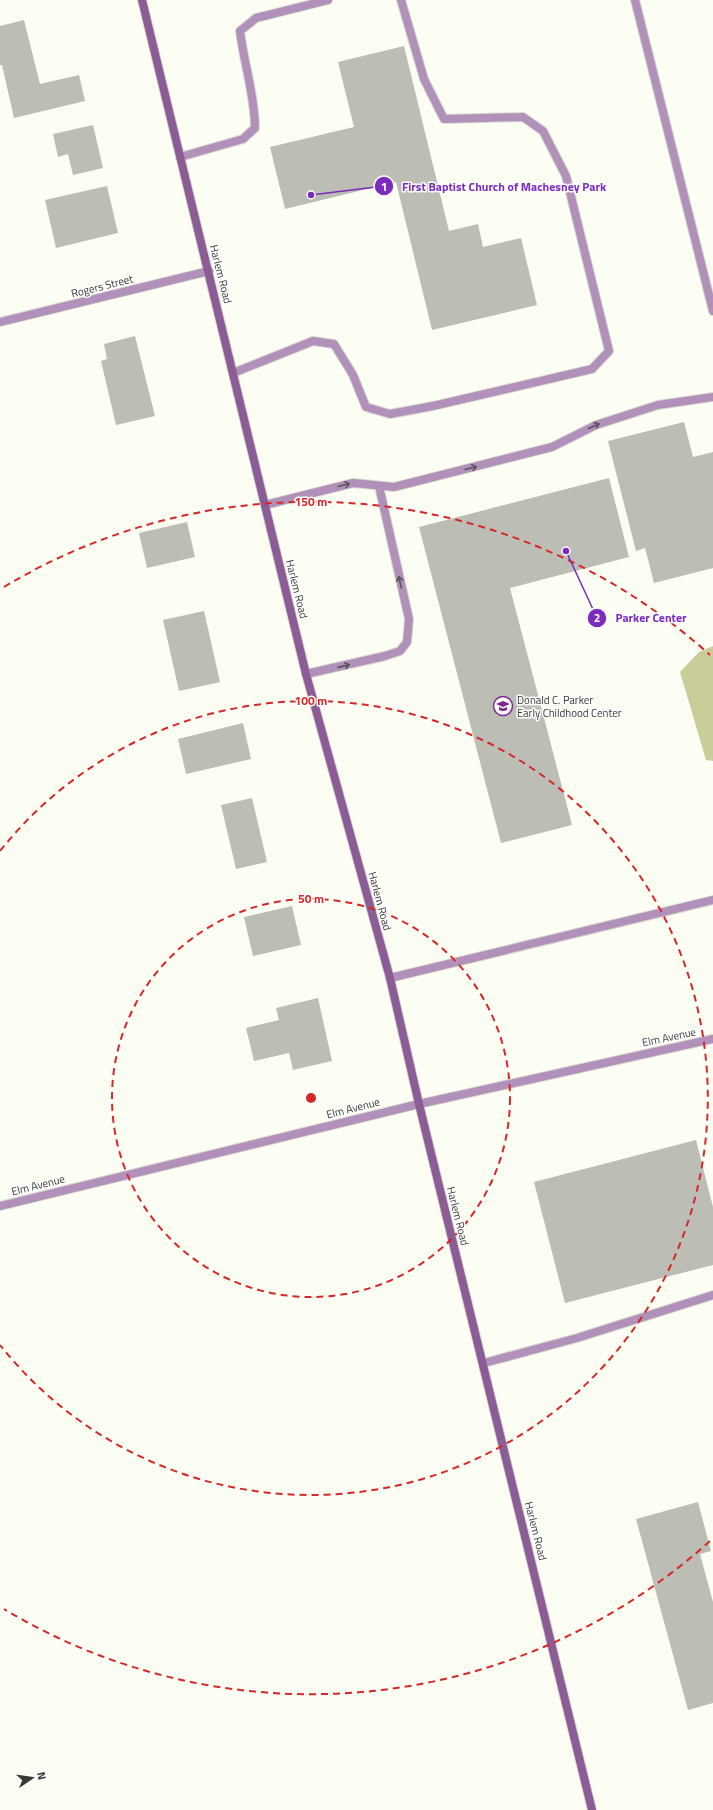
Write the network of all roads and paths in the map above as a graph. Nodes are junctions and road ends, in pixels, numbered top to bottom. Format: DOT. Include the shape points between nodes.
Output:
graph roads {
  1 [pos="142,0"];
  2 [pos="328,0"];
  3 [pos="401,0"];
  4 [pos="635,0"];
  5 [pos="180,157"];
  6 [pos="209,271"];
  7 [pos="713,311"];
  8 [pos="0,322"];
  9 [pos="233,372"];
  10 [pos="713,398"];
  11 [pos="378,486"];
  12 [pos="265,504"];
  13 [pos="306,674"];
  14 [pos="713,900"];
  15 [pos="390,978"];
  16 [pos="713,1039"];
  17 [pos="419,1104"];
  18 [pos="0,1206"];
  19 [pos="713,1295"];
  20 [pos="484,1363"];
  21 [pos="592,1810"];
  1 -- 5 [label="main road, Harlem Road"];
  2 -- 5 [label="street" via="256,18 240,32 255,110 255,128 243,139"];
  3 -- 9 [label="street" via="424,79 444,119 523,116 543,131 566,176 609,351 592,369 390,414 366,407 353,375 334,344 313,341"];
  4 -- 7 [label="street"];
  5 -- 6 [label="main road, Harlem Road"];
  6 -- 8 [label="street, Rogers Street"];
  6 -- 9 [label="main road, Harlem Road"];
  9 -- 12 [label="main road, Harlem Road"];
  11 -- 10 [label="street, one-way" via="394,487 552,447 596,425 658,404"];
  12 -- 11 [label="street, one-way" via="353,483"];
  13 -- 11 [label="street, one-way" via="385,656 400,651 407,642 409,619"];
  12 -- 13 [label="main road, Harlem Road"];
  13 -- 15 [label="main road, Harlem Road"];
  14 -- 15 [label="street"];
  15 -- 17 [label="main road, Harlem Road"];
  16 -- 17 [label="street, Elm Avenue"];
  17 -- 18 [label="street, Elm Avenue"];
  17 -- 20 [label="main road, Harlem Road"];
  19 -- 20 [label="street" via="577,1338"];
  20 -- 21 [label="main road, Harlem Road"];
}
